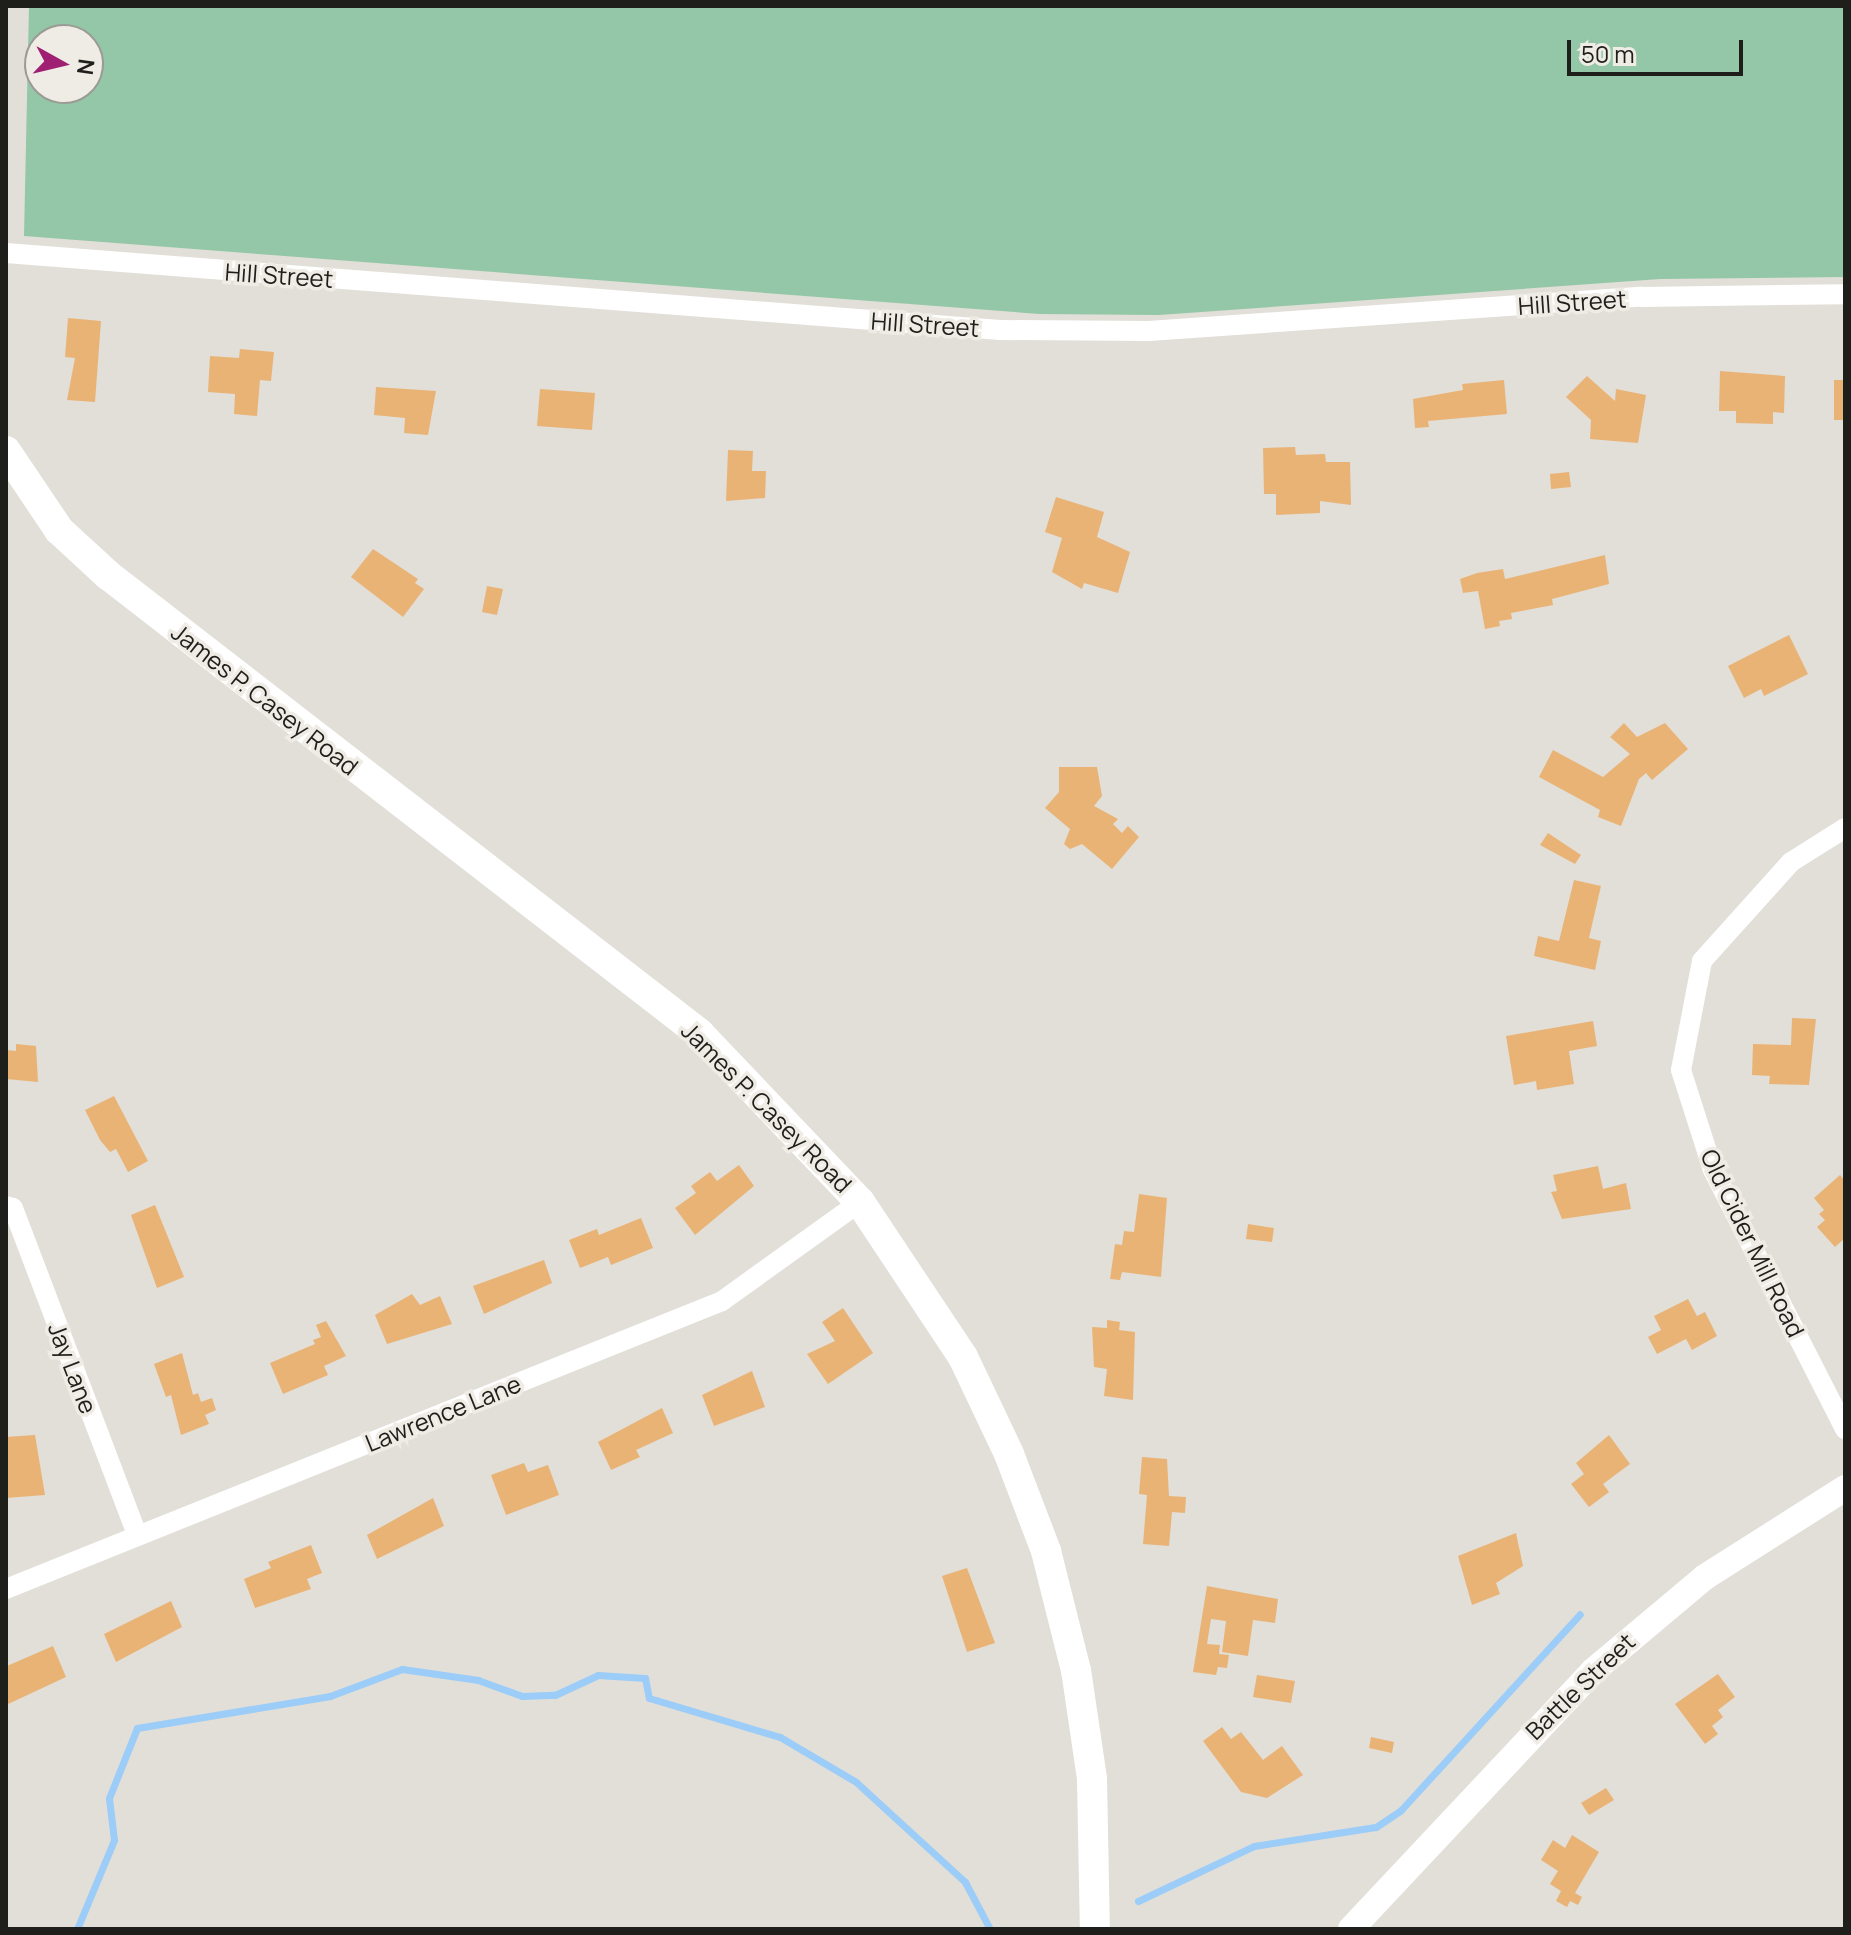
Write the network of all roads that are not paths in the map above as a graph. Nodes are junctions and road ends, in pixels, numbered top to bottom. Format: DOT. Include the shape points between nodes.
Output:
graph roads {
  1 [pos="6,253"];
  2 [pos="1845,294"];
  3 [pos="6,451"];
  4 [pos="1845,828"];
  5 [pos="860,1202"];
  6 [pos="6,1206"];
  7 [pos="1845,1429"];
  8 [pos="1845,1488"];
  9 [pos="137,1535"];
  10 [pos="6,1589"];
  11 [pos="1095,1929"];
  12 [pos="1353,1929"];
  1 -- 2 [label="street, Hill Street" via="1000,330 1149,331 1641,297"];
  3 -- 5 [label="main road, James P. Casey Road" via="59,530 108,575 699,1033"];
  4 -- 7 [label="street, Old Cider Mill Road" via="1791,862 1702,961 1681,1070 1713,1170"];
  5 -- 9 [label="street, Lawrence Lane" via="722,1301"];
  5 -- 11 [label="main road, James P. Casey Road" via="963,1357 1009,1454 1046,1551 1076,1670 1092,1779"];
  6 -- 9 [label="street, Jay Lane" via="13,1208"];
  8 -- 12 [label="street, Battle Street" via="1705,1577 1614,1652 1549,1714"];
  9 -- 10 [label="street, Lawrence Lane"];
}
